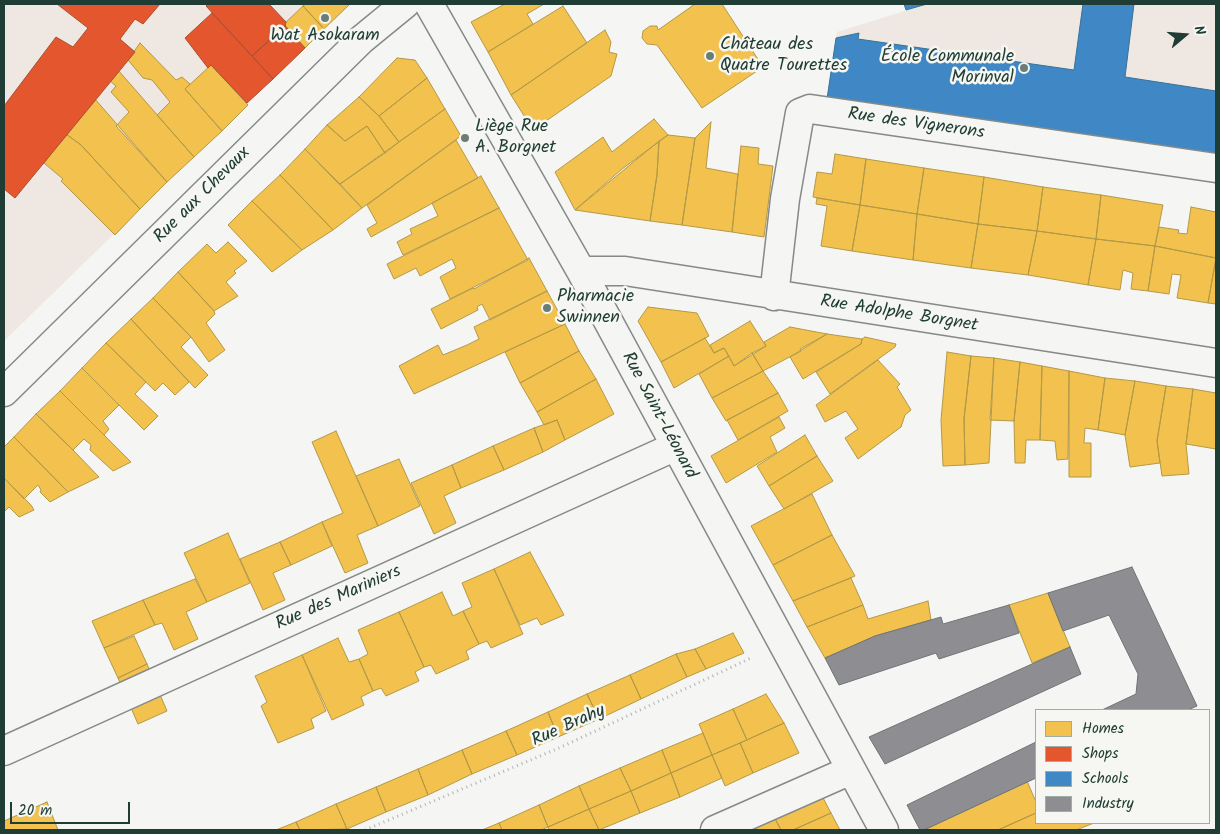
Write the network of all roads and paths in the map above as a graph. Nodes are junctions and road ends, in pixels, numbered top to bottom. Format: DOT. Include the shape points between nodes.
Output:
graph roads {
  1 [pos="406,4"];
  2 [pos="429,4"];
  3 [pos="1216,168"];
  4 [pos="581,271"];
  5 [pos="774,296"];
  6 [pos="1216,363"];
  7 [pos="4,392"];
  8 [pos="674,447"];
  9 [pos="781,644"];
  10 [pos="4,751"];
  11 [pos="851,770"];
  12 [pos="365,830"];
  13 [pos="715,830"];
  14 [pos="884,830"];
  1 -- 7 [label="street, Rue aux Chevaux" via="361,40"];
  2 -- 4 [label="street, Rue Saint-Léonard"];
  3 -- 5 [label="street, Rue des Vignerons" via="810,109 800,113 795,136 784,199"];
  4 -- 5 [label="street, Rue Adolphe Borgnet" via="625,271"];
  4 -- 8 [label="street, Rue Saint-Léonard"];
  5 -- 6 [label="street, Rue Adolphe Borgnet"];
  8 -- 9 [label="street, Rue Saint-Léonard"];
  8 -- 10 [label="street, Rue des Mariniers"];
  9 -- 11 [label="street, Rue Saint-Léonard"];
  9 -- 12 [label="path, Rue Brahy" via="559,748"];
  11 -- 13 [label="street"];
  11 -- 14 [label="street, Rue Saint-Léonard"];
}
